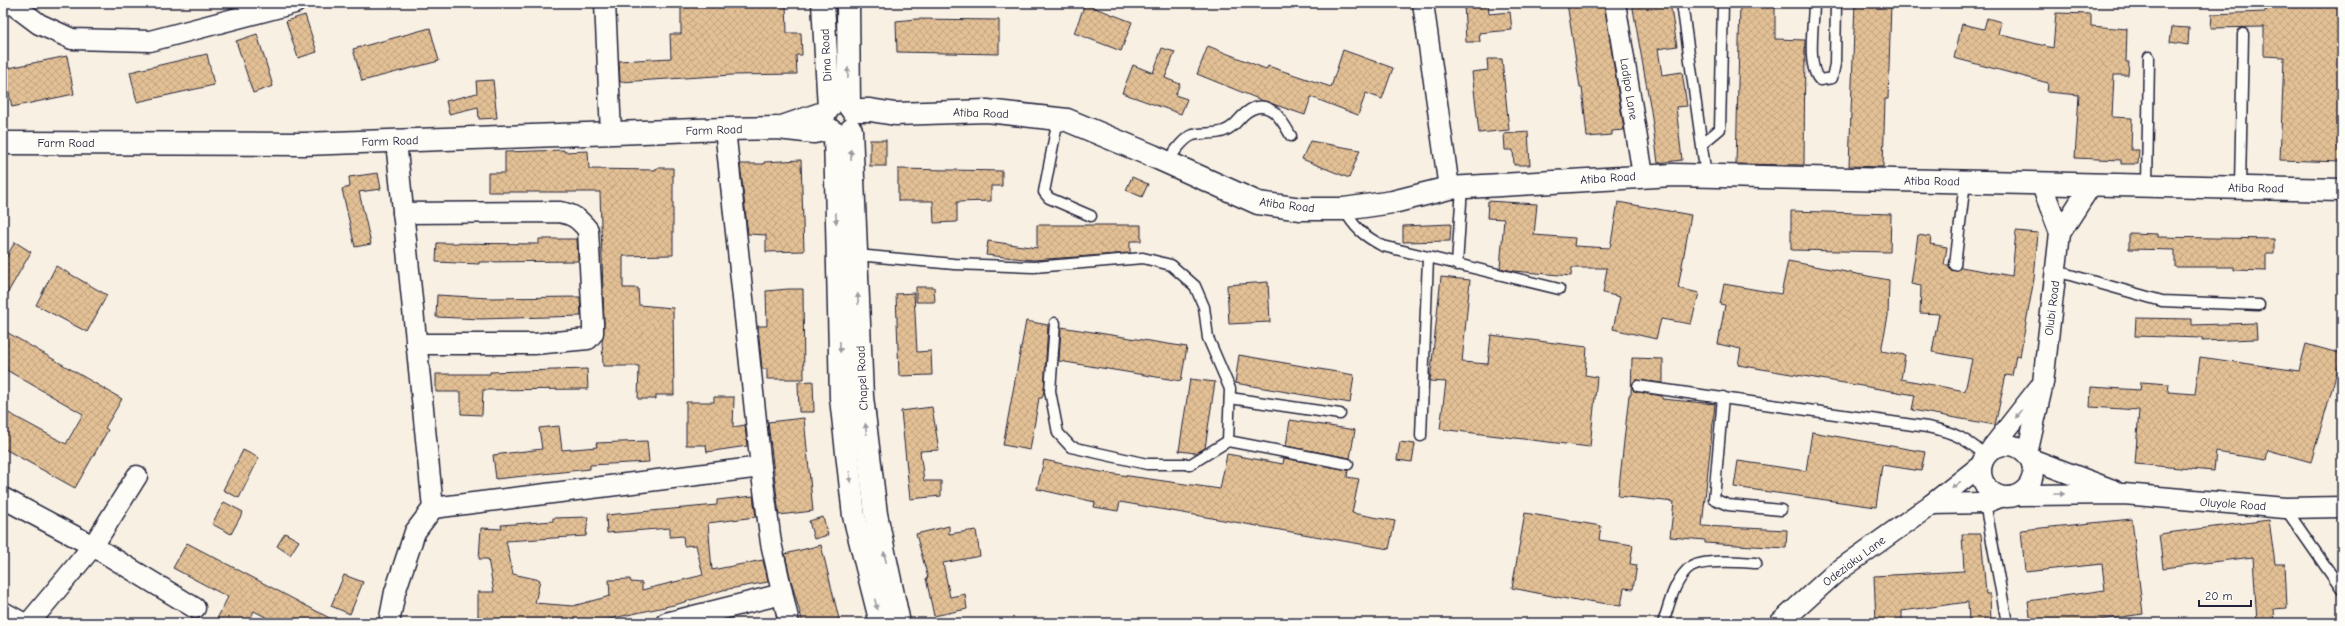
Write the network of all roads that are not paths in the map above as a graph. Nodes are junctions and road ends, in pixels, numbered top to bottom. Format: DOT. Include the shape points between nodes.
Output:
graph roads {
  1 [pos="11,3"];
  2 [pos="295,3"];
  3 [pos="604,3"];
  4 [pos="823,3"];
  5 [pos="848,3"];
  6 [pos="1423,3"];
  7 [pos="1615,3"];
  8 [pos="1682,3"];
  9 [pos="1723,3"];
  10 [pos="1814,3"];
  11 [pos="1836,3"];
  12 [pos="235,11"];
  13 [pos="2243,34"];
  14 [pos="2149,57"];
  15 [pos="840,119"];
  16 [pos="1058,119"];
  17 [pos="725,129"];
  18 [pos="611,133"];
  19 [pos="1290,136"];
  20 [pos="396,141"];
  21 [pos="3,143"];
  22 [pos="1702,144"];
  23 [pos="1167,162"];
  24 [pos="1644,175"];
  25 [pos="1706,176"];
  26 [pos="1965,182"];
  27 [pos="2041,184"];
  28 [pos="2091,185"];
  29 [pos="2147,186"];
  30 [pos="1455,188"];
  31 [pos="2240,188"];
  32 [pos="2342,190"];
  33 [pos="1344,209"];
  34 [pos="403,213"];
  35 [pos="1090,216"];
  36 [pos="2060,233"];
  37 [pos="857,255"];
  38 [pos="1428,258"];
  39 [pos="1457,265"];
  40 [pos="1955,265"];
  41 [pos="2056,271"];
  42 [pos="1559,289"];
  43 [pos="2259,305"];
  44 [pos="1055,323"];
  45 [pos="416,344"];
  46 [pos="2043,383"];
  47 [pos="1638,386"];
  48 [pos="1723,397"];
  49 [pos="1230,398"];
  50 [pos="1340,414"];
  51 [pos="1421,436"];
  52 [pos="1228,441"];
  53 [pos="2029,456"];
  54 [pos="1986,457"];
  55 [pos="1348,464"];
  56 [pos="761,467"];
  57 [pos="137,476"];
  58 [pos="2124,494"];
  59 [pos="2020,495"];
  60 [pos="3,498"];
  61 [pos="1993,500"];
  62 [pos="1932,504"];
  63 [pos="2342,507"];
  64 [pos="433,508"];
  65 [pos="2285,508"];
  66 [pos="1781,510"];
  67 [pos="93,546"];
  68 [pos="1756,563"];
  69 [pos="2342,590"];
  70 [pos="782,594"];
  71 [pos="195,608"];
  72 [pos="3,612"];
  73 [pos="23,623"];
  74 [pos="30,623"];
  75 [pos="389,623"];
  76 [pos="666,623"];
  77 [pos="789,623"];
  78 [pos="881,623"];
  79 [pos="899,623"];
  80 [pos="1663,623"];
  81 [pos="1780,623"];
  82 [pos="2007,623"];
  1 -- 12 [label="street" via="39,24 72,39 150,41"];
  2 -- 12 [label="street"];
  3 -- 18 [label="street"];
  4 -- 15 [label="street, Dina Road"];
  15 -- 5 [label="street, Dina Road, one-way"];
  6 -- 30 [label="street"];
  7 -- 24 [label="street, Ladipo Lane"];
  8 -- 22 [label="lane"];
  9 -- 22 [label="lane" via="1720,129"];
  10 -- 11 [label="lane" via="1814,75 1826,81 1832,78 1835,64"];
  13 -- 31 [label="lane"];
  14 -- 29 [label="lane"];
  15 -- 16 [label="street, Atiba Road" via="870,110 895,114 987,111"];
  15 -- 17 [label="street, Farm Road" via="778,128"];
  37 -- 15 [label="street, Chapel Road, one-way"];
  15 -- 78 [label="street, Chapel Road, one-way" via="841,398 854,516"];
  16 -- 23 [label="street, Atiba Road" via="1067,120"];
  16 -- 35 [label="lane" via="1044,192 1049,198"];
  17 -- 18 [label="street, Farm Road"];
  17 -- 56 [label="street"];
  18 -- 20 [label="street, Farm Road"];
  19 -- 23 [label="lane" via="1279,115 1267,108 1257,108 1247,112 1228,130 1192,135 1182,142"];
  20 -- 21 [label="street, Farm Road" via="304,144"];
  20 -- 34 [label="street"];
  22 -- 25 [label="lane"];
  23 -- 33 [label="street, Atiba Road" via="1258,203 1301,209"];
  24 -- 25 [label="street, Atiba Road"];
  24 -- 30 [label="street, Atiba Road"];
  25 -- 26 [label="street, Atiba Road"];
  26 -- 27 [label="street, Atiba Road"];
  26 -- 40 [label="lane"];
  27 -- 28 [label="street, Atiba Road"];
  27 -- 36 [label="street, Olubi Road"];
  28 -- 29 [label="street, Atiba Road"];
  28 -- 36 [label="street, Olubi Road"];
  29 -- 31 [label="street, Atiba Road"];
  30 -- 33 [label="street, Atiba Road" via="1393,202"];
  30 -- 39 [label="lane"];
  31 -- 32 [label="street, Atiba Road"];
  33 -- 38 [label="lane" via="1352,225 1364,236 1390,248"];
  34 -- 45 [label="street"];
  34 -- 45 [label="street" via="559,212 571,214 588,230 593,323 593,333 588,339 534,344"];
  36 -- 41 [label="street, Olubi Road"];
  37 -- 49 [label="lane" via="954,264 1034,267 1142,258 1171,265 1195,286 1204,307 1208,338 1227,382"];
  79 -- 37 [label="street, Chapel Road, one-way" via="876,514 863,404"];
  38 -- 39 [label="lane"];
  38 -- 51 [label="lane"];
  39 -- 42 [label="lane"];
  41 -- 43 [label="lane" via="2162,301"];
  41 -- 46 [label="street, Olubi Road"];
  44 -- 52 [label="lane" via="1050,391 1058,433 1071,447 1147,464 1191,464"];
  45 -- 64 [label="street"];
  46 -- 53 [label="street, Olubi Road"];
  46 -- 54 [label="street, one-way"];
  47 -- 48 [label="lane"];
  48 -- 54 [label="lane" via="1950,431 1966,440"];
  48 -- 66 [label="lane" via="1714,499 1728,505"];
  49 -- 50 [label="lane"];
  49 -- 52 [label="lane"];
  52 -- 55 [label="lane"];
  53 -- 54 [label="street" via="2017,446 2004,444"];
  53 -- 58 [label="street, Oluyole Road"];
  53 -- 59 [label="street" via="2034,472 2030,485"];
  54 -- 61 [label="street" via="1984,486"];
  54 -- 62 [label="street, Odeziaku Lane, one-way"];
  56 -- 64 [label="street"];
  56 -- 70 [label="street" via="771,543"];
  57 -- 67 [label="street"];
  59 -- 58 [label="street, Oluyole Road, one-way"];
  58 -- 65 [label="street, Oluyole Road"];
  59 -- 61 [label="street"];
  60 -- 67 [label="street"];
  61 -- 62 [label="street"];
  61 -- 82 [label="lane"];
  62 -- 81 [label="street, Odeziaku Lane" via="1834,574"];
  63 -- 65 [label="street, Oluyole Road"];
  64 -- 75 [label="street" via="415,532 395,592"];
  65 -- 69 [label="lane"];
  67 -- 71 [label="street"];
  67 -- 74 [label="street"];
  68 -- 80 [label="lane" via="1704,564 1687,569 1676,586"];
  70 -- 76 [label="street"];
  70 -- 77 [label="street"];
  72 -- 73 [label="street"];
}
